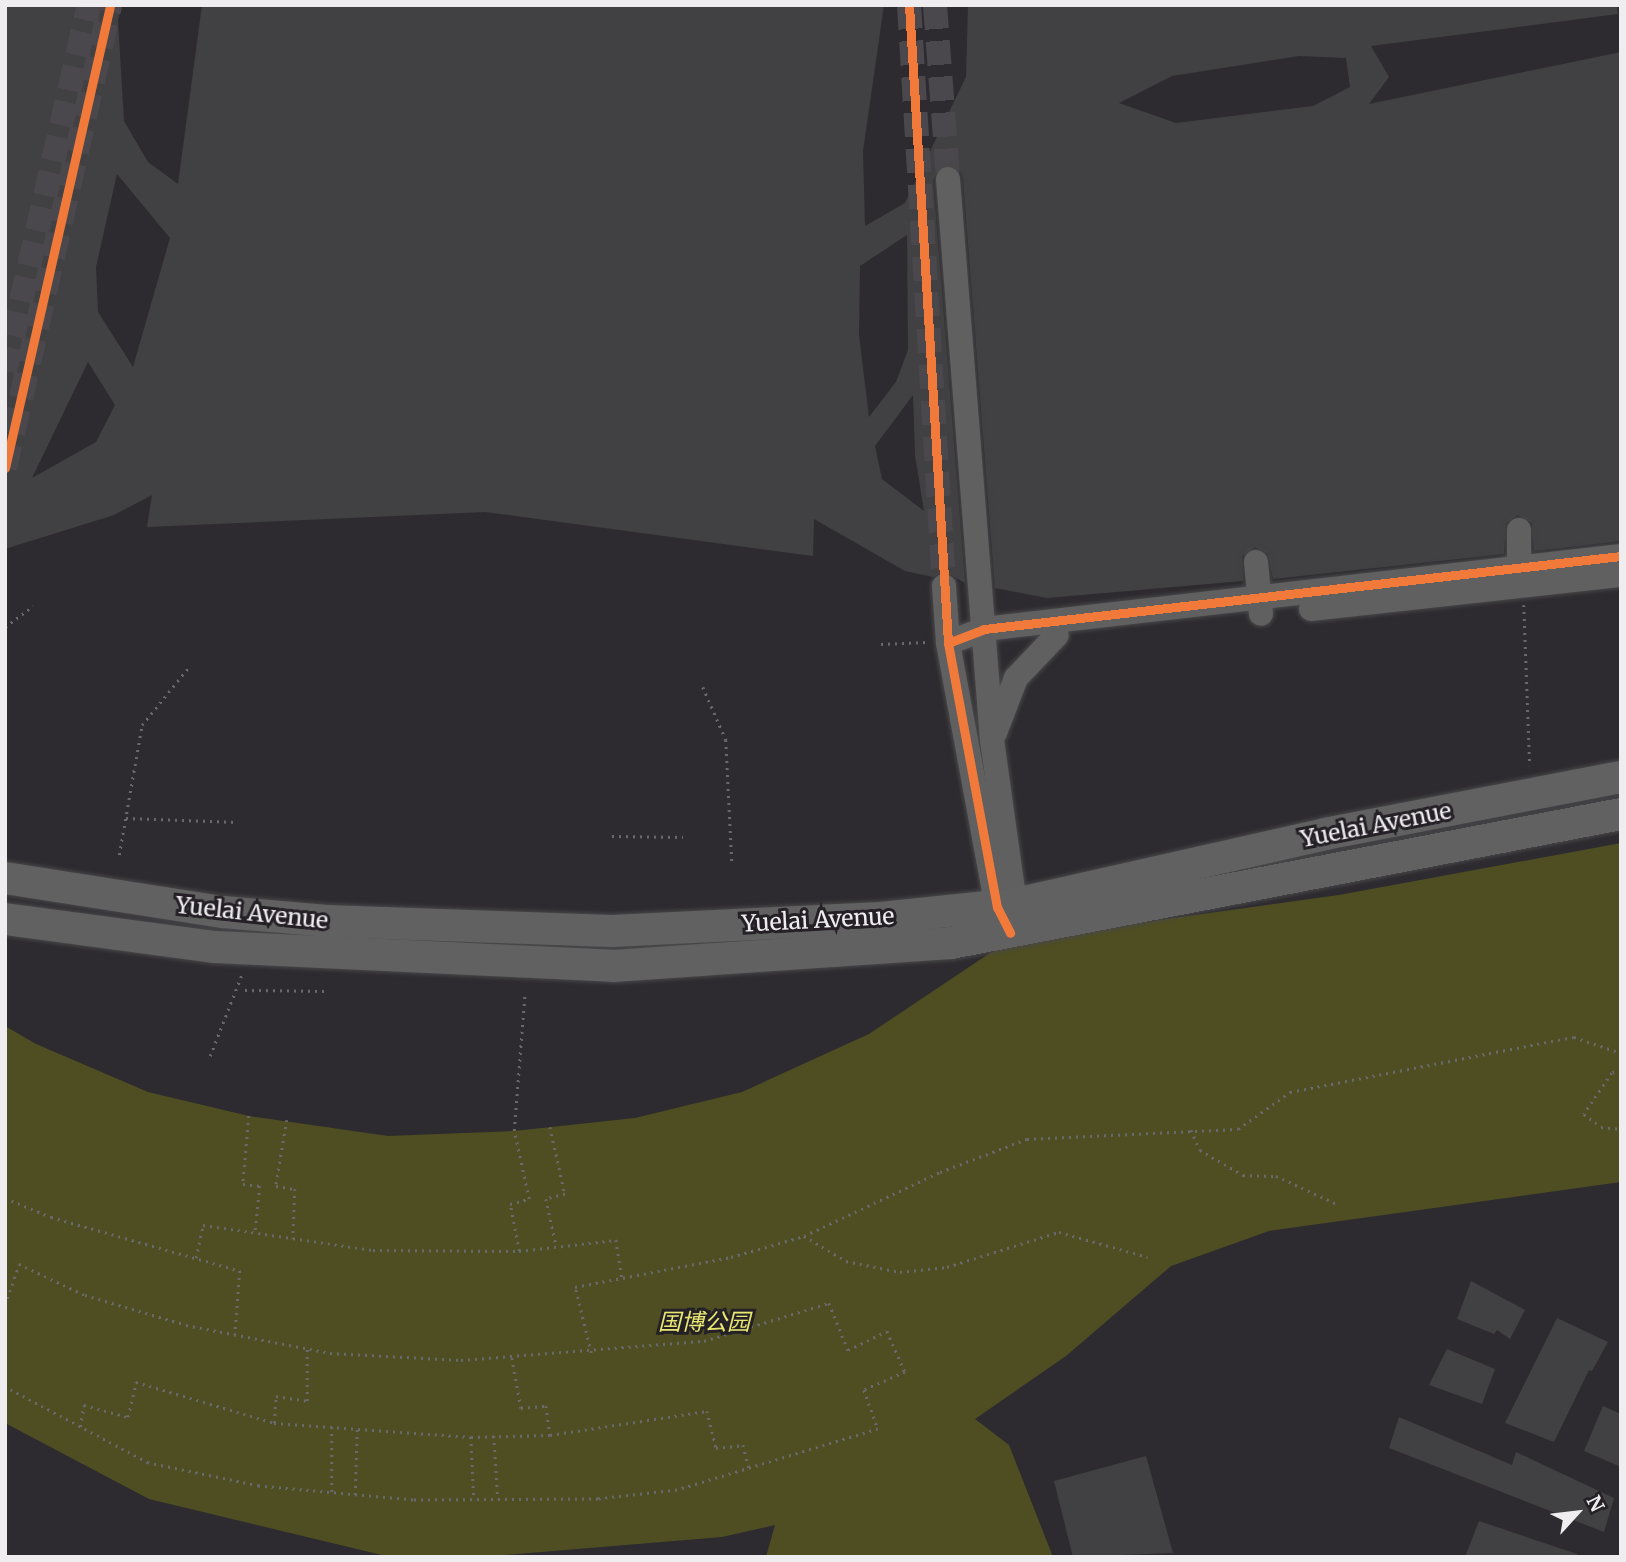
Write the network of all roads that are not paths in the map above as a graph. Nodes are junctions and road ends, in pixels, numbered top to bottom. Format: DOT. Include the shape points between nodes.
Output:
graph roads {
  1 [pos="948,179"];
  2 [pos="1519,530"];
  3 [pos="1621,556"];
  4 [pos="1256,562"];
  5 [pos="1621,575"];
  6 [pos="1519,578"];
  7 [pos="944,586"];
  8 [pos="1260,606"];
  9 [pos="1057,635"];
  10 [pos="984,636"];
  11 [pos="939,643"];
  12 [pos="992,740"];
  13 [pos="1621,776"];
  14 [pos="1621,814"];
  15 [pos="5,878"];
  16 [pos="1007,915"];
  17 [pos="5,919"];
  1 -- 10 [label="street"];
  2 -- 6 [label="street"];
  3 -- 6 [label="street"];
  4 -- 8 [label="street"];
  5 -- 6 [label="street"];
  6 -- 8 [label="street"];
  7 -- 11 [label="street"];
  8 -- 9 [label="street"];
  8 -- 10 [label="street"];
  9 -- 10 [label="street"];
  9 -- 12 [label="street" via="1016,678"];
  10 -- 11 [label="street"];
  10 -- 12 [label="street"];
  11 -- 16 [label="street"];
  12 -- 16 [label="street"];
  13 -- 16 [label="main road, Yuelai Avenue" via="1325,834"];
  14 -- 16 [label="main road, Yuelai Avenue" via="1326,867"];
  15 -- 16 [label="main road, Yuelai Avenue" via="259,916 612,931"];
  16 -- 17 [label="main road, Yuelai Avenue" via="951,943 613,966 215,947"];
}
